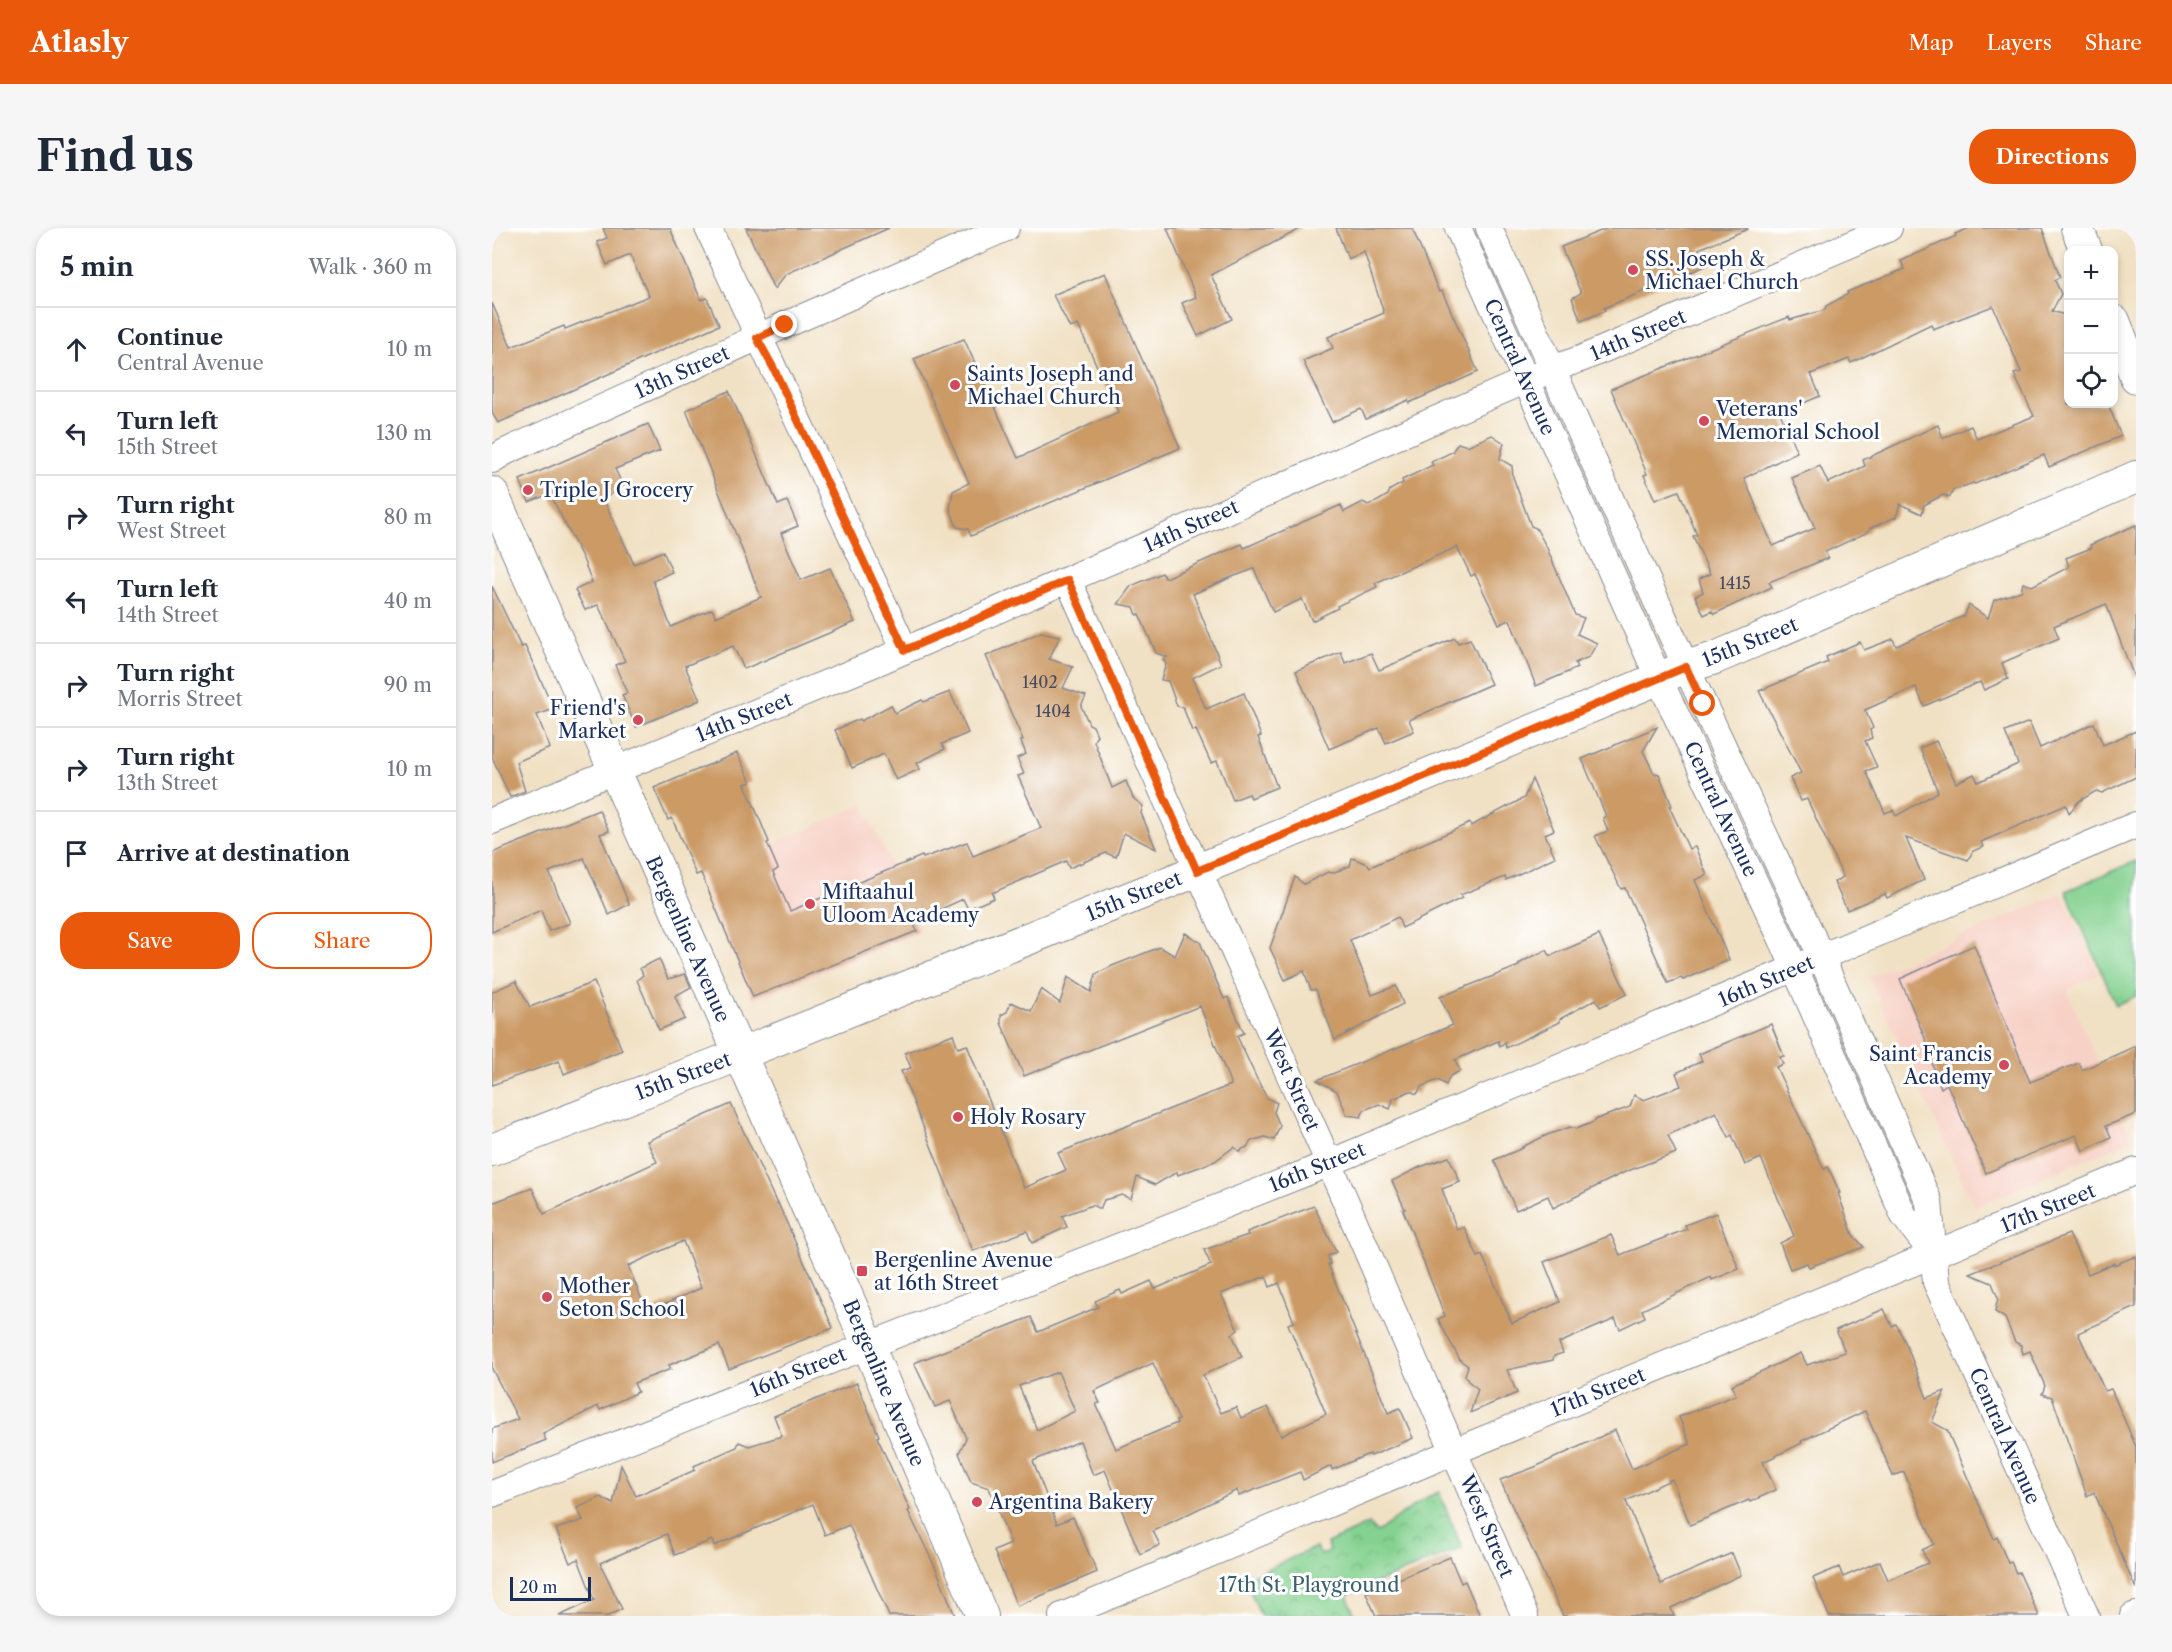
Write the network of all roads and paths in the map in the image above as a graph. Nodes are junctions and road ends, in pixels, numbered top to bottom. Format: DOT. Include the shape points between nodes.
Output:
graph roads {
  1 [pos="708,228"];
  2 [pos="1006,228"];
  3 [pos="1458,228"];
  4 [pos="1489,228"];
  5 [pos="1888,228"];
  6 [pos="2077,228"];
  7 [pos="2084,246"];
  8 [pos="2118,331"];
  9 [pos="757,338"];
  10 [pos="1552,369"];
  11 [pos="2136,377"];
  12 [pos="1526,381"];
  13 [pos="492,460"];
  14 [pos="2136,477"];
  15 [pos="492,493"];
  16 [pos="1068,580"];
  17 [pos="905,650"];
  18 [pos="1672,673"];
  19 [pos="614,771"];
  20 [pos="492,821"];
  21 [pos="2136,825"];
  22 [pos="1197,871"];
  23 [pos="1822,957"];
  24 [pos="1795,969"];
  25 [pos="739,1054"];
  26 [pos="492,1150"];
  27 [pos="1329,1163"];
  28 [pos="2136,1171"];
  29 [pos="1933,1254"];
  30 [pos="867,1345"];
  31 [pos="1455,1451"];
  32 [pos="492,1494"];
  33 [pos="982,1616"];
  34 [pos="1062,1616"];
  35 [pos="1525,1616"];
  36 [pos="2085,1616"];
  1 -- 9 [label="street"];
  2 -- 9 [label="street, 13th Street"];
  3 -- 12 [label="street, Central Avenue"];
  4 -- 10 [label="street, Central Avenue"];
  5 -- 10 [label="street, 14th Street"];
  6 -- 7 [label="street"];
  8 -- 11 [label="street"];
  9 -- 13 [label="street, 13th Street"];
  9 -- 17 [label="street"];
  10 -- 12 [label="street, 14th Street"];
  10 -- 18 [label="street, Central Avenue"];
  12 -- 16 [label="street, 14th Street"];
  12 -- 18 [label="street, Central Avenue"];
  14 -- 18 [label="street, 15th Street" via="1726,654"];
  15 -- 19 [label="street, Bergenline Avenue"];
  16 -- 17 [label="street, 14th Street"];
  16 -- 22 [label="street, West Street"];
  17 -- 19 [label="street, 14th Street"];
  18 -- 22 [label="street, 15th Street"];
  18 -- 23 [label="street, Central Avenue"];
  18 -- 24 [label="street, Central Avenue"];
  19 -- 20 [label="street, 14th Street"];
  19 -- 25 [label="street, Bergenline Avenue"];
  21 -- 23 [label="street, 16th Street"];
  22 -- 25 [label="street, 15th Street"];
  22 -- 27 [label="street, West Street"];
  23 -- 24 [label="street, 16th Street"];
  23 -- 29 [label="street, Central Avenue" via="1929,1202"];
  24 -- 27 [label="street, 16th Street"];
  24 -- 29 [label="street, Central Avenue" via="1904,1216"];
  25 -- 26 [label="street, 15th Street"];
  25 -- 30 [label="street, Bergenline Avenue"];
  27 -- 30 [label="street, 16th Street"];
  27 -- 31 [label="street, West Street"];
  28 -- 29 [label="street, 17th Street"];
  29 -- 31 [label="street, 17th Street"];
  29 -- 36 [label="street, Central Avenue" via="1936,1282"];
  30 -- 32 [label="street, 16th Street"];
  30 -- 33 [label="street, Bergenline Avenue"];
  31 -- 34 [label="street, 17th Street"];
  31 -- 35 [label="street, West Street"];
}
